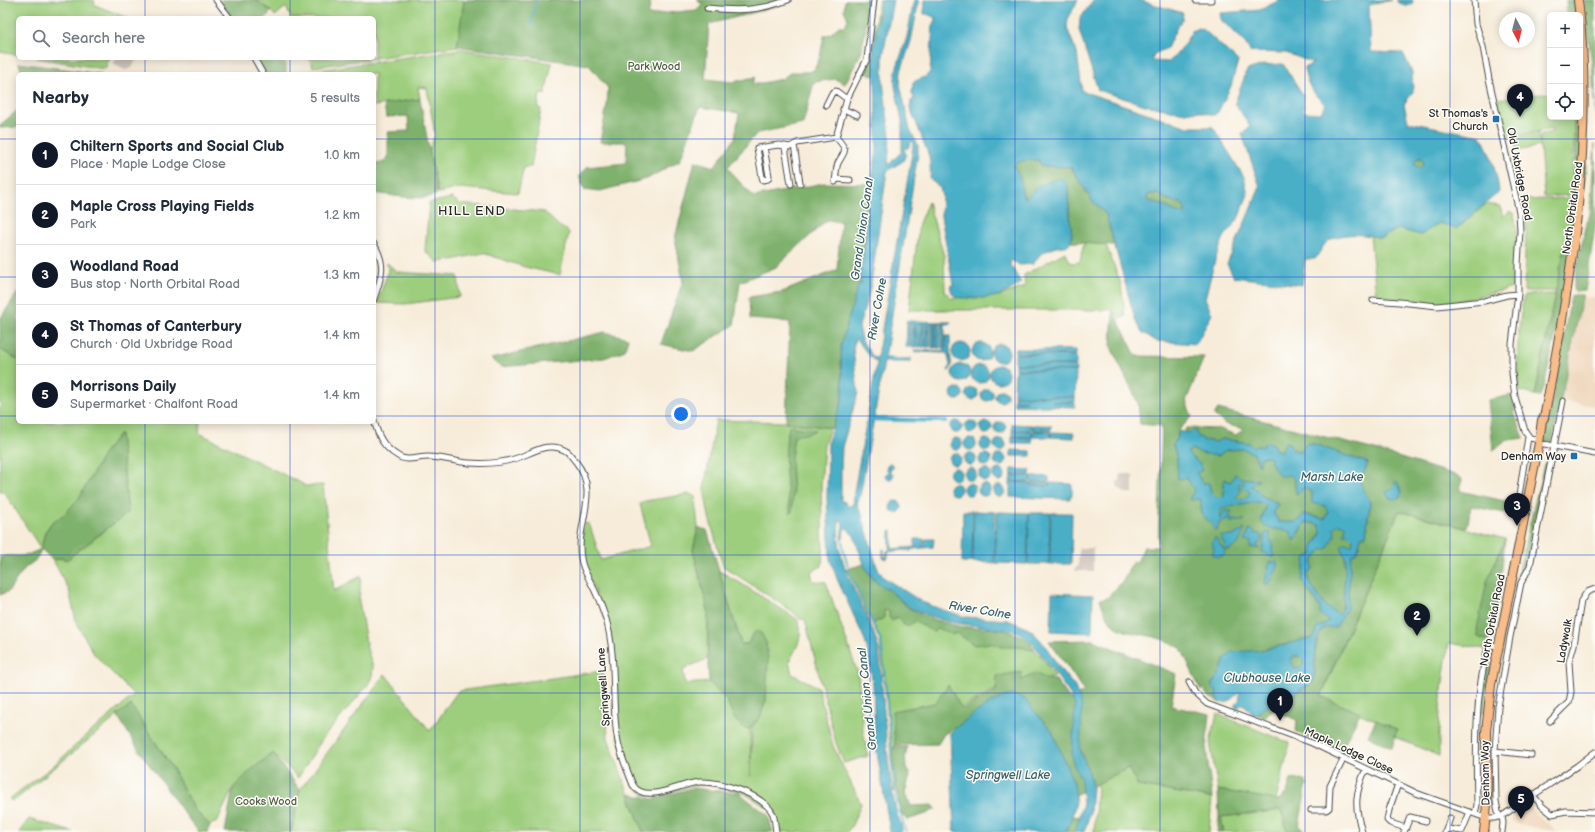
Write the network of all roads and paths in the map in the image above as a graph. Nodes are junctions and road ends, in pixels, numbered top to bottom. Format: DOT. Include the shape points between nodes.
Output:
graph roads {
  1 [pos="216,0"];
  2 [pos="788,0"];
  3 [pos="874,0"];
  4 [pos="1195,0"];
  5 [pos="1211,0"];
  6 [pos="1474,0"];
  7 [pos="1578,0"];
  8 [pos="707,8"];
  9 [pos="228,16"];
  10 [pos="255,60"];
  11 [pos="262,72"];
  12 [pos="847,99"];
  13 [pos="826,105"];
  14 [pos="843,109"];
  15 [pos="857,115"];
  16 [pos="1592,122"];
  17 [pos="836,137"];
  18 [pos="794,145"];
  19 [pos="761,147"];
  20 [pos="785,147"];
  21 [pos="850,180"];
  22 [pos="800,183"];
  23 [pos="791,184"];
  24 [pos="1588,186"];
  25 [pos="376,249"];
  26 [pos="376,293"];
  27 [pos="1518,294"];
  28 [pos="1373,300"];
  29 [pos="1563,401"];
  30 [pos="375,424"];
  31 [pos="1528,437"];
  32 [pos="1539,442"];
  33 [pos="1553,446"];
  34 [pos="1595,454"];
  35 [pos="1525,513"];
  36 [pos="1595,589"];
  37 [pos="1501,635"];
  38 [pos="1510,637"];
  39 [pos="1498,646"];
  40 [pos="1189,682"];
  41 [pos="1550,721"];
  42 [pos="1495,751"];
  43 [pos="1595,752"];
  44 [pos="1531,754"];
  45 [pos="1344,758"];
  46 [pos="1366,768"];
  47 [pos="1398,784"];
  48 [pos="1532,794"];
  49 [pos="1311,810"];
  50 [pos="1595,812"];
  51 [pos="1472,813"];
  52 [pos="1500,816"];
  53 [pos="1450,818"];
  54 [pos="1486,818"];
  55 [pos="1426,821"];
  56 [pos="1405,830"];
  57 [pos="1446,831"];
  58 [pos="776,832"];
  59 [pos="1362,832"];
  60 [pos="1484,832"];
  61 [pos="1502,832"];
  1 -- 9 [label="street"];
  2 -- 8 [label="street" via="769,7 736,10"];
  3 -- 12 [label="street" via="867,58"];
  4 -- 5 [label="street"];
  6 -- 27 [label="street, Old Uxbridge Road" via="1476,24 1519,212"];
  7 -- 16 [label="main road" via="1588,56"];
  10 -- 11 [label="street"];
  12 -- 13 [label="street" via="836,91 832,93"];
  12 -- 14 [label="street"];
  14 -- 15 [label="street"];
  14 -- 17 [label="street"];
  17 -- 18 [label="street"];
  17 -- 21 [label="street" via="845,152 838,164 836,181"];
  18 -- 20 [label="street"];
  18 -- 22 [label="street"];
  19 -- 19 [label="street" via="756,150 762,177 766,180 769,176"];
  19 -- 20 [label="street"];
  20 -- 23 [label="street"];
  24 -- 32 [label="main road, North Orbital Road" via="1544,428"];
  25 -- 26 [label="street" via="383,271"];
  27 -- 28 [label="street" via="1437,306"];
  27 -- 31 [label="street, Old Uxbridge Road" via="1512,344 1512,374 1515,397"];
  29 -- 33 [label="street, Denham Way"];
  30 -- 58 [label="street, Springwell Lane" via="379,439 399,457 408,459 428,457 485,463 515,459 534,450 551,446 566,451 582,470 588,492 580,541 581,558 606,619 614,660 617,738 633,785 636,790 643,793 657,793 699,782 741,790 762,802 772,812"];
  31 -- 32 [label="street"];
  31 -- 35 [label="street" via="1517,508 1518,511"];
  32 -- 33 [label="street"];
  32 -- 35 [label="main road, North Orbital Road"];
  33 -- 34 [label="street"];
  33 -- 38 [label="street, Denham Way" via="1530,566 1521,583"];
  35 -- 37 [label="main road, North Orbital Road"];
  36 -- 41 [label="street, Ladywalk" via="1587,592 1581,601 1569,662 1569,702"];
  37 -- 38 [label="street"];
  37 -- 39 [label="main road, North Orbital Road"];
  38 -- 42 [label="street, Denham Way" via="1498,707"];
  39 -- 51 [label="street, Denham Way" via="1488,647 1481,680 1477,717 1477,805"];
  39 -- 54 [label="main road, North Orbital Road" via="1486,732"];
  40 -- 45 [label="street, Maple Lodge Close" via="1195,694 1207,704 1292,735"];
  42 -- 44 [label="street"];
  42 -- 52 [label="street, Denham Way" via="1496,802"];
  43 -- 48 [label="street"];
  45 -- 46 [label="street, Maple Lodge Close"];
  45 -- 49 [label="street" via="1330,786 1329,808"];
  46 -- 47 [label="street, Maple Lodge Close"];
  46 -- 59 [label="street" via="1356,800"];
  47 -- 51 [label="street, Maple Lodge Close"];
  47 -- 56 [label="street" via="1387,820"];
  48 -- 50 [label="street" via="1552,814 1566,811"];
  48 -- 52 [label="street"];
  51 -- 54 [label="street, Maple Lodge Close"];
  51 -- 57 [label="street" via="1462,831"];
  52 -- 54 [label="street"];
  52 -- 61 [label="street, Denham Way" via="1503,821"];
  53 -- 57 [label="street"];
  54 -- 60 [label="main road, Denham Way"];
  55 -- 56 [label="street" via="1412,817"];
}
